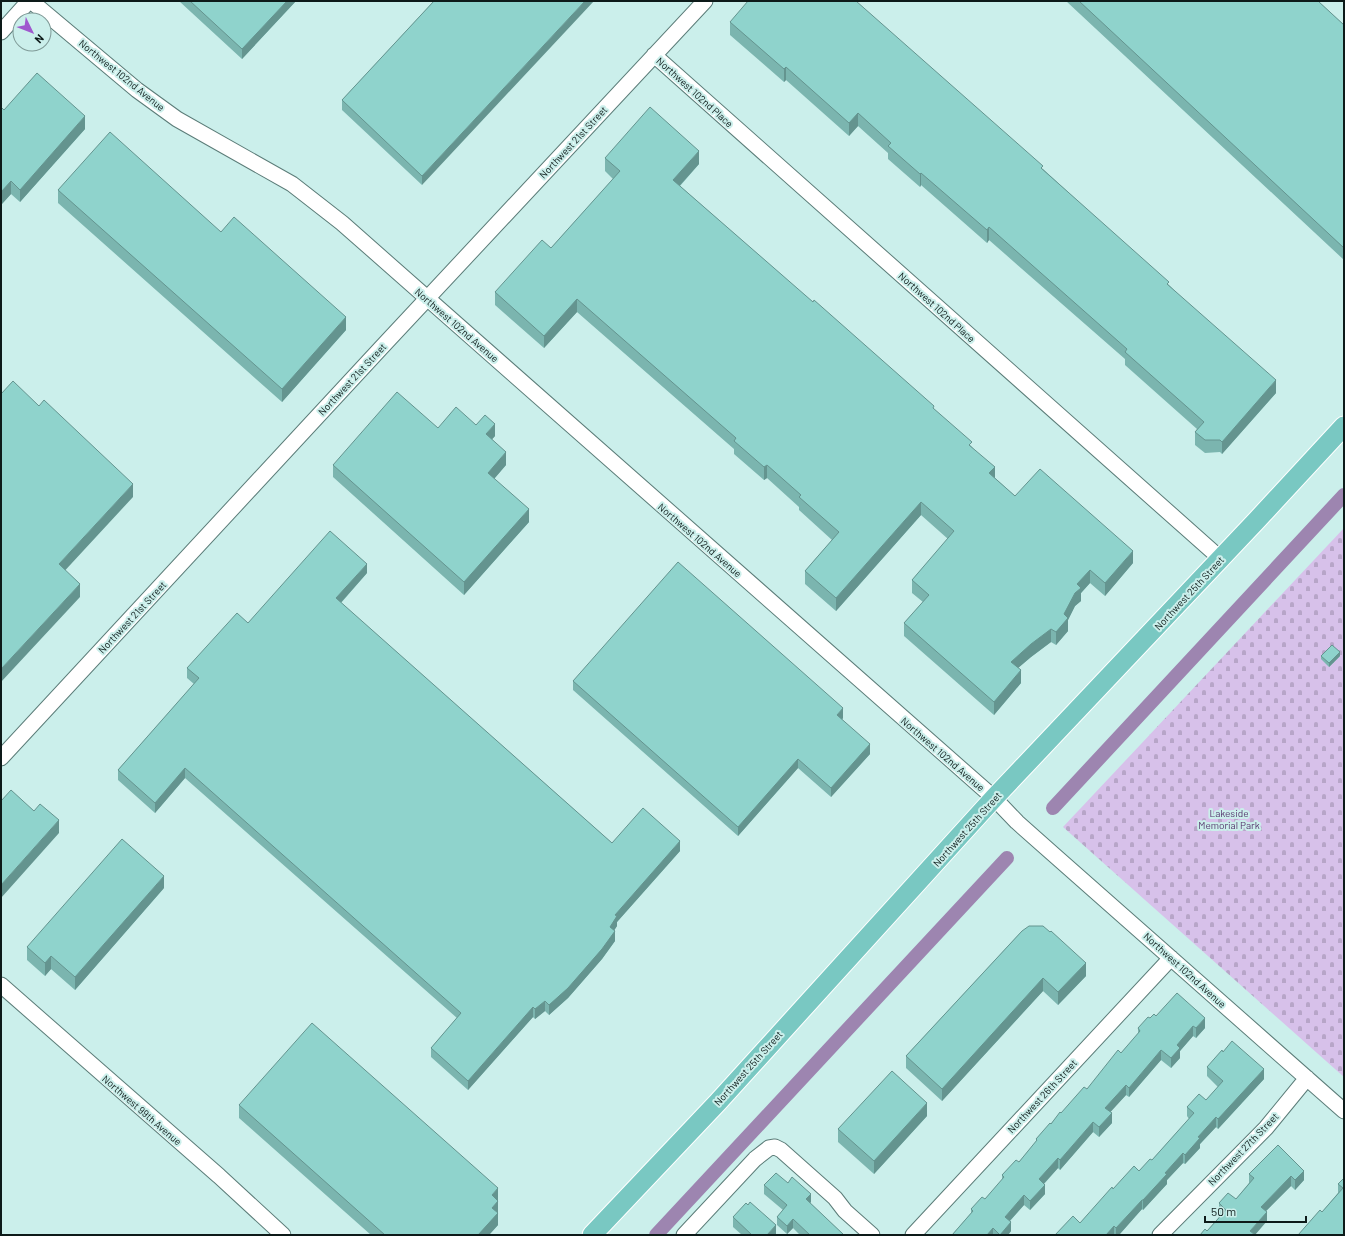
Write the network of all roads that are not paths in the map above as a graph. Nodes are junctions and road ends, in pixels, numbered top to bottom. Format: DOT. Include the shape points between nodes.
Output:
graph roads {
  1 [pos="30,1"];
  2 [pos="705,1"];
  3 [pos="1,32"];
  4 [pos="654,55"];
  5 [pos="427,299"];
  6 [pos="1344,426"];
  7 [pos="1220,559"];
  8 [pos="1,758"];
  9 [pos="994,798"];
  10 [pos="1172,958"];
  11 [pos="1,985"];
  12 [pos="1308,1078"];
  13 [pos="1344,1111"];
  14 [pos="283,1235"];
  15 [pos="592,1235"];
  16 [pos="684,1235"];
  17 [pos="872,1235"];
  18 [pos="913,1235"];
  19 [pos="1160,1235"];
  1 -- 3 [label="street"];
  1 -- 5 [label="street, Northwest 102nd Avenue" via="137,90 177,119 292,184 342,223"];
  2 -- 4 [label="street, Northwest 21st Street"];
  4 -- 5 [label="street, Northwest 21st Street"];
  4 -- 7 [label="street, Northwest 102nd Place"];
  5 -- 8 [label="street, Northwest 21st Street"];
  5 -- 9 [label="street, Northwest 102nd Avenue"];
  6 -- 7 [label="main road, Northwest 25th Street"];
  7 -- 9 [label="main road, Northwest 25th Street"];
  9 -- 10 [label="street, Northwest 102nd Avenue"];
  9 -- 15 [label="main road, Northwest 25th Street" via="718,1102"];
  10 -- 12 [label="street, Northwest 102nd Avenue"];
  10 -- 18 [label="street, Northwest 26th Street"];
  11 -- 14 [label="street, Northwest 99th Avenue"];
  12 -- 13 [label="street, Northwest 102nd Avenue"];
  12 -- 19 [label="street, Northwest 27th Street" via="1266,1128"];
  16 -- 17 [label="street" via="759,1155 773,1147 787,1155"];
}
